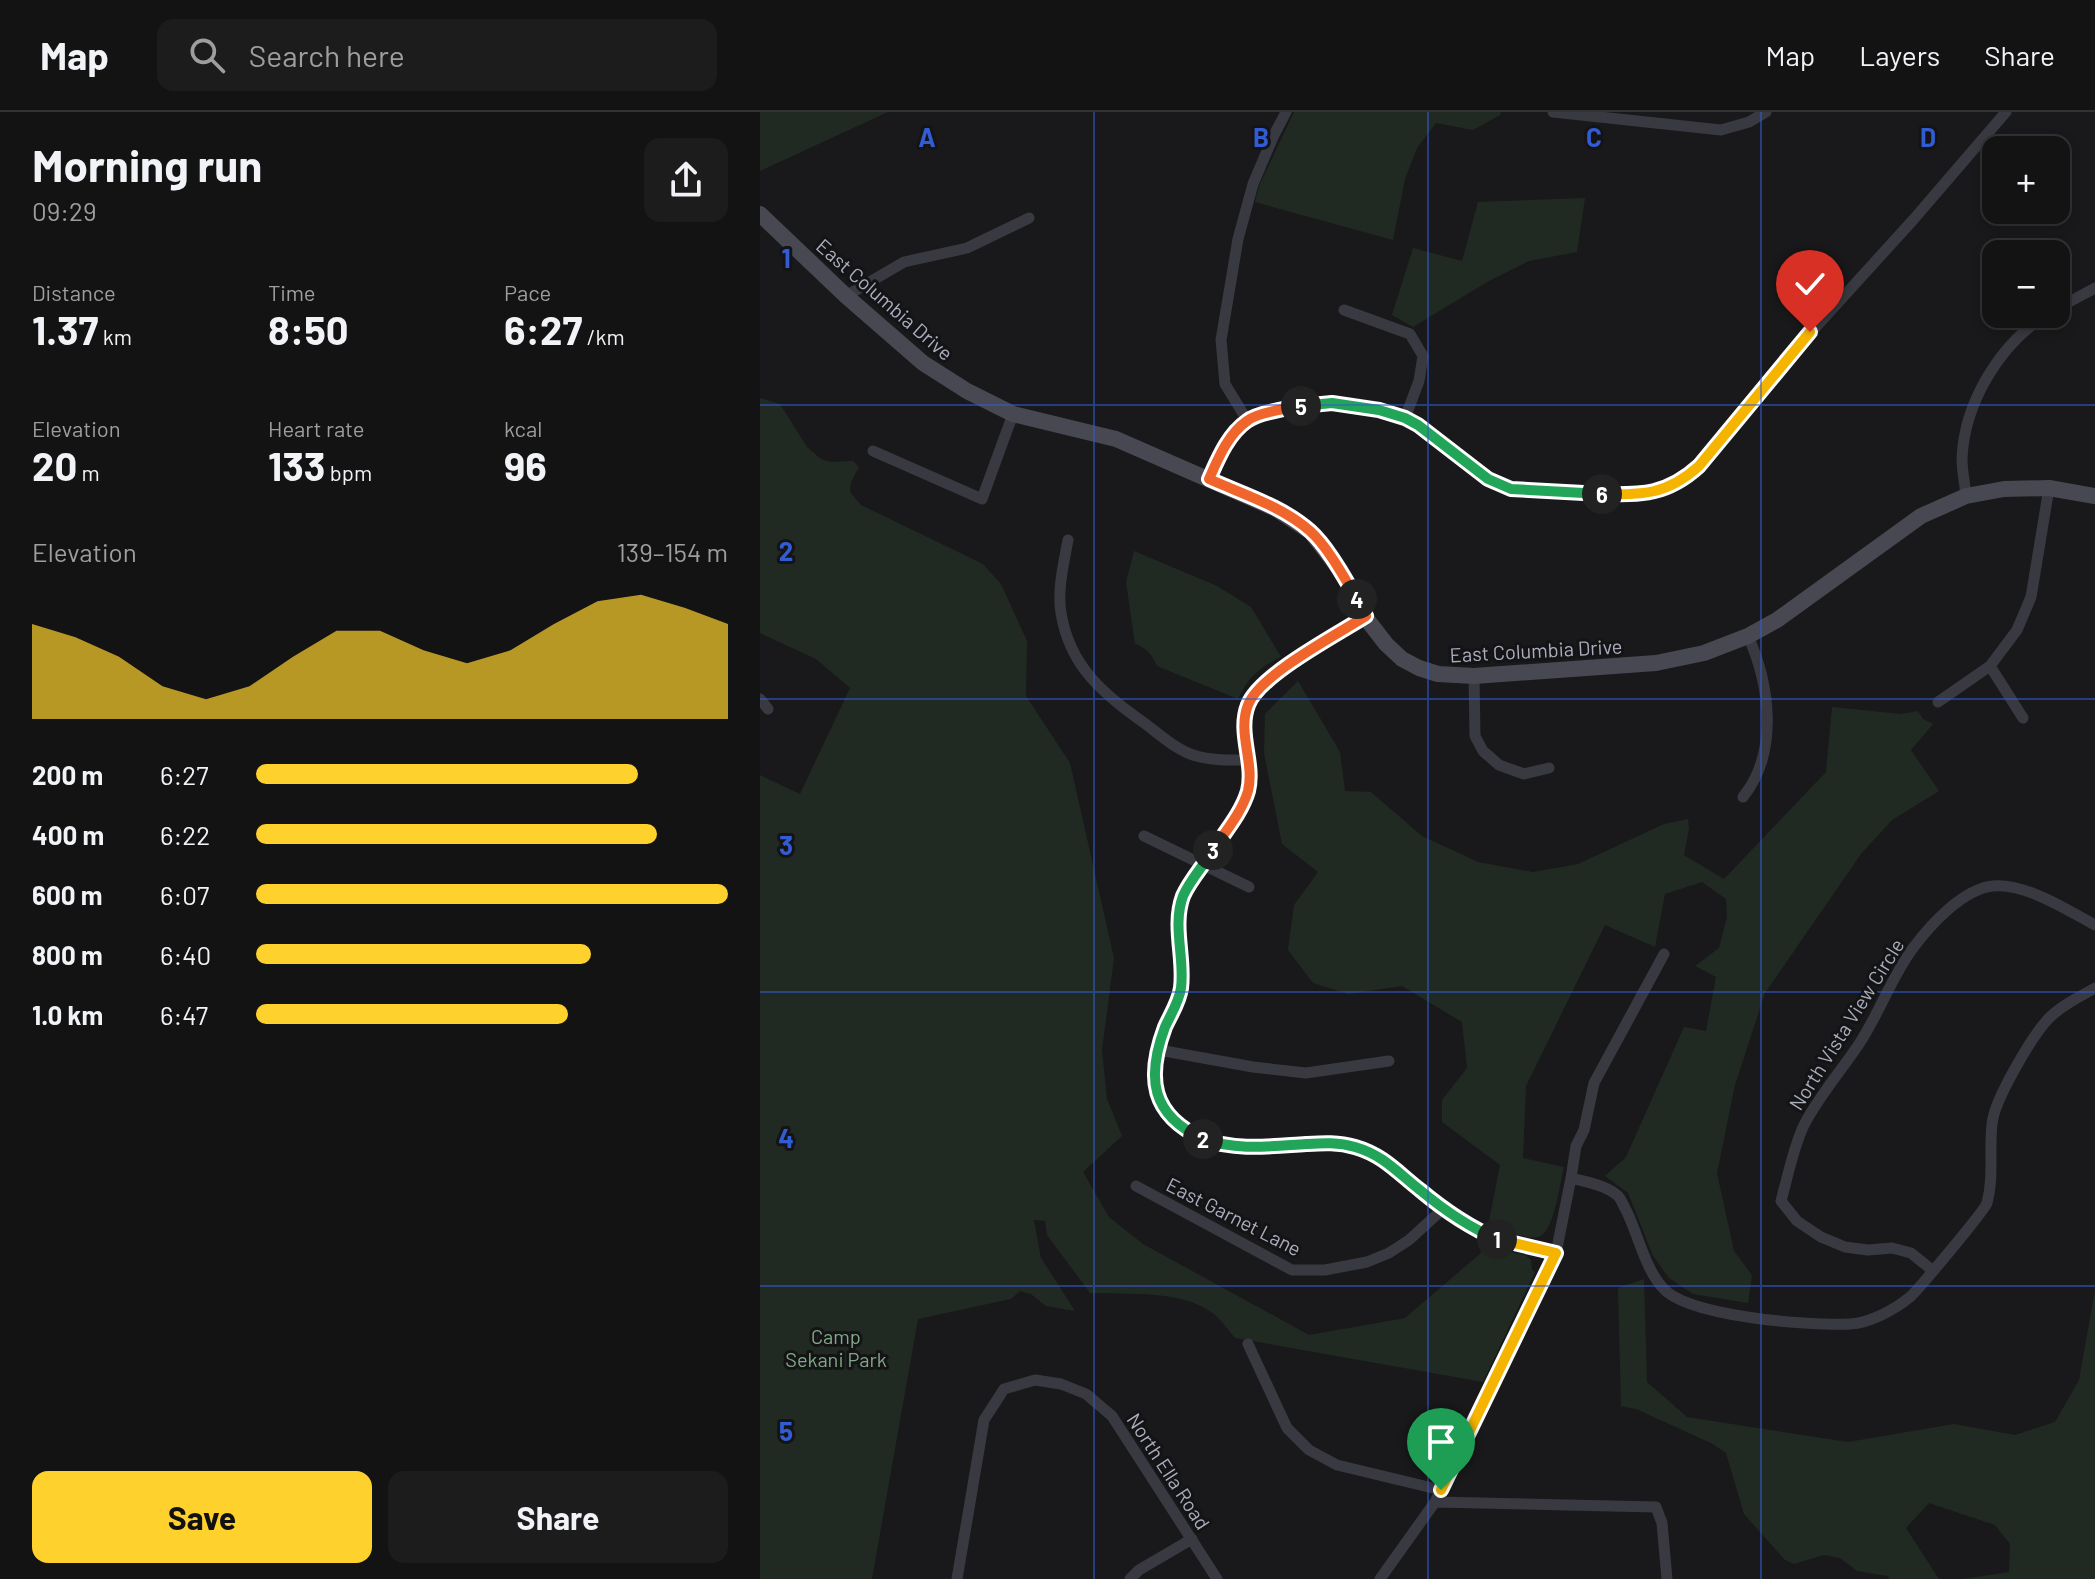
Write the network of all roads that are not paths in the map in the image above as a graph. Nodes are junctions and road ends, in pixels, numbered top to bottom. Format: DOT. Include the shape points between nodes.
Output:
graph roads {
  1 [pos="1286,112"];
  2 [pos="1553,112"];
  3 [pos="1766,112"];
  4 [pos="2006,112"];
  5 [pos="760,214"];
  6 [pos="1029,218"];
  7 [pos="2095,288"];
  8 [pos="846,296"];
  9 [pos="2070,301"];
  10 [pos="1344,310"];
  11 [pos="2029,328"];
  12 [pos="1013,414"];
  13 [pos="1405,418"];
  14 [pos="1247,420"];
  15 [pos="873,451"];
  16 [pos="1209,479"];
  17 [pos="2049,488"];
  18 [pos="1966,496"];
  19 [pos="2095,496"];
  20 [pos="1068,540"];
  21 [pos="1366,616"];
  22 [pos="1748,636"];
  23 [pos="1990,666"];
  24 [pos="1474,676"];
  25 [pos="760,699"];
  26 [pos="1938,702"];
  27 [pos="768,709"];
  28 [pos="2023,718"];
  29 [pos="1248,760"];
  30 [pos="1549,768"];
  31 [pos="1743,797"];
  32 [pos="1144,836"];
  33 [pos="1203,866"];
  34 [pos="1249,887"];
  35 [pos="2095,925"];
  36 [pos="1664,954"];
  37 [pos="2095,988"];
  38 [pos="1159,1050"];
  39 [pos="1389,1061"];
  40 [pos="1571,1178"];
  41 [pos="1136,1186"];
  42 [pos="1444,1208"];
  43 [pos="1556,1253"];
  44 [pos="1932,1270"];
  45 [pos="1248,1344"];
  46 [pos="1441,1490"];
  47 [pos="1435,1502"];
  48 [pos="1192,1539"];
  49 [pos="957,1579"];
  50 [pos="1130,1579"];
  51 [pos="1217,1579"];
  52 [pos="1380,1579"];
  53 [pos="1667,1579"];
  1 -- 14 [label="street" via="1253,184 1221,340 1225,384"];
  2 -- 3 [label="street" via="1721,130"];
  4 -- 13 [label="street" via="1699,466 1678,482 1657,492 1634,494 1511,489 1488,479"];
  5 -- 8 [label="street, East Columbia Drive"];
  6 -- 8 [label="street" via="967,248 904,262"];
  7 -- 9 [label="street"];
  8 -- 12 [label="street, East Columbia Drive" via="923,363"];
  10 -- 13 [label="street" via="1410,334 1423,356"];
  11 -- 18 [label="street" via="2000,357 1977,393 1962,458"];
  12 -- 15 [label="street" via="982,499"];
  12 -- 16 [label="street, East Columbia Drive" via="1116,439"];
  13 -- 14 [label="street" via="1332,403 1285,408"];
  14 -- 16 [label="street" via="1225,444"];
  16 -- 21 [label="street, East Columbia Drive" via="1276,509 1311,532"];
  17 -- 18 [label="street, East Columbia Drive"];
  17 -- 19 [label="street, East Columbia Drive"];
  17 -- 23 [label="street" via="2031,597 2017,630"];
  18 -- 22 [label="street, East Columbia Drive" via="1921,516"];
  20 -- 29 [label="street" via="1060,608 1074,657 1087,675 1111,699 1189,754"];
  21 -- 24 [label="street, East Columbia Drive" via="1402,659 1438,674"];
  21 -- 29 [label="street" via="1268,678 1252,697 1245,724"];
  22 -- 24 [label="street, East Columbia Drive" via="1669,661"];
  22 -- 31 [label="street" via="1761,672 1767,714 1760,765"];
  23 -- 26 [label="street"];
  23 -- 28 [label="street"];
  24 -- 30 [label="street" via="1475,736 1483,751 1499,765 1524,774"];
  25 -- 27 [label="street"];
  29 -- 33 [label="street" via="1248,790"];
  32 -- 33 [label="street"];
  33 -- 34 [label="street"];
  33 -- 38 [label="street" via="1184,896 1179,918 1181,987"];
  35 -- 44 [label="street, North Vista View Circle" via="2018,888 1973,891 1945,911 1912,948 1861,1042 1803,1128 1781,1201 1797,1221 1845,1247 1911,1253"];
  36 -- 40 [label="street" via="1594,1083"];
  37 -- 44 [label="street" via="2049,1018 2008,1081 1992,1121 1986,1206"];
  38 -- 39 [label="street" via="1306,1073"];
  38 -- 42 [label="street" via="1154,1084 1161,1104 1189,1132 1251,1148 1331,1143 1357,1147 1378,1156"];
  40 -- 43 [label="street"];
  40 -- 44 [label="street" via="1618,1196 1663,1289 1682,1301 1729,1315 1859,1323 1912,1296"];
  41 -- 42 [label="street, East Garnet Lane" via="1292,1270 1367,1262 1409,1240"];
  42 -- 43 [label="street" via="1500,1241"];
  43 -- 46 [label="street"];
  45 -- 46 [label="street" via="1287,1428 1309,1450 1337,1465"];
  46 -- 47 [label="street"];
  47 -- 52 [label="street"];
  47 -- 53 [label="street" via="1656,1507"];
  48 -- 49 [label="street, North Ella Road" via="1112,1416 1086,1394 1035,1380 1004,1389 984,1420"];
  48 -- 50 [label="street"];
  48 -- 51 [label="street, North Ella Road"];
}
